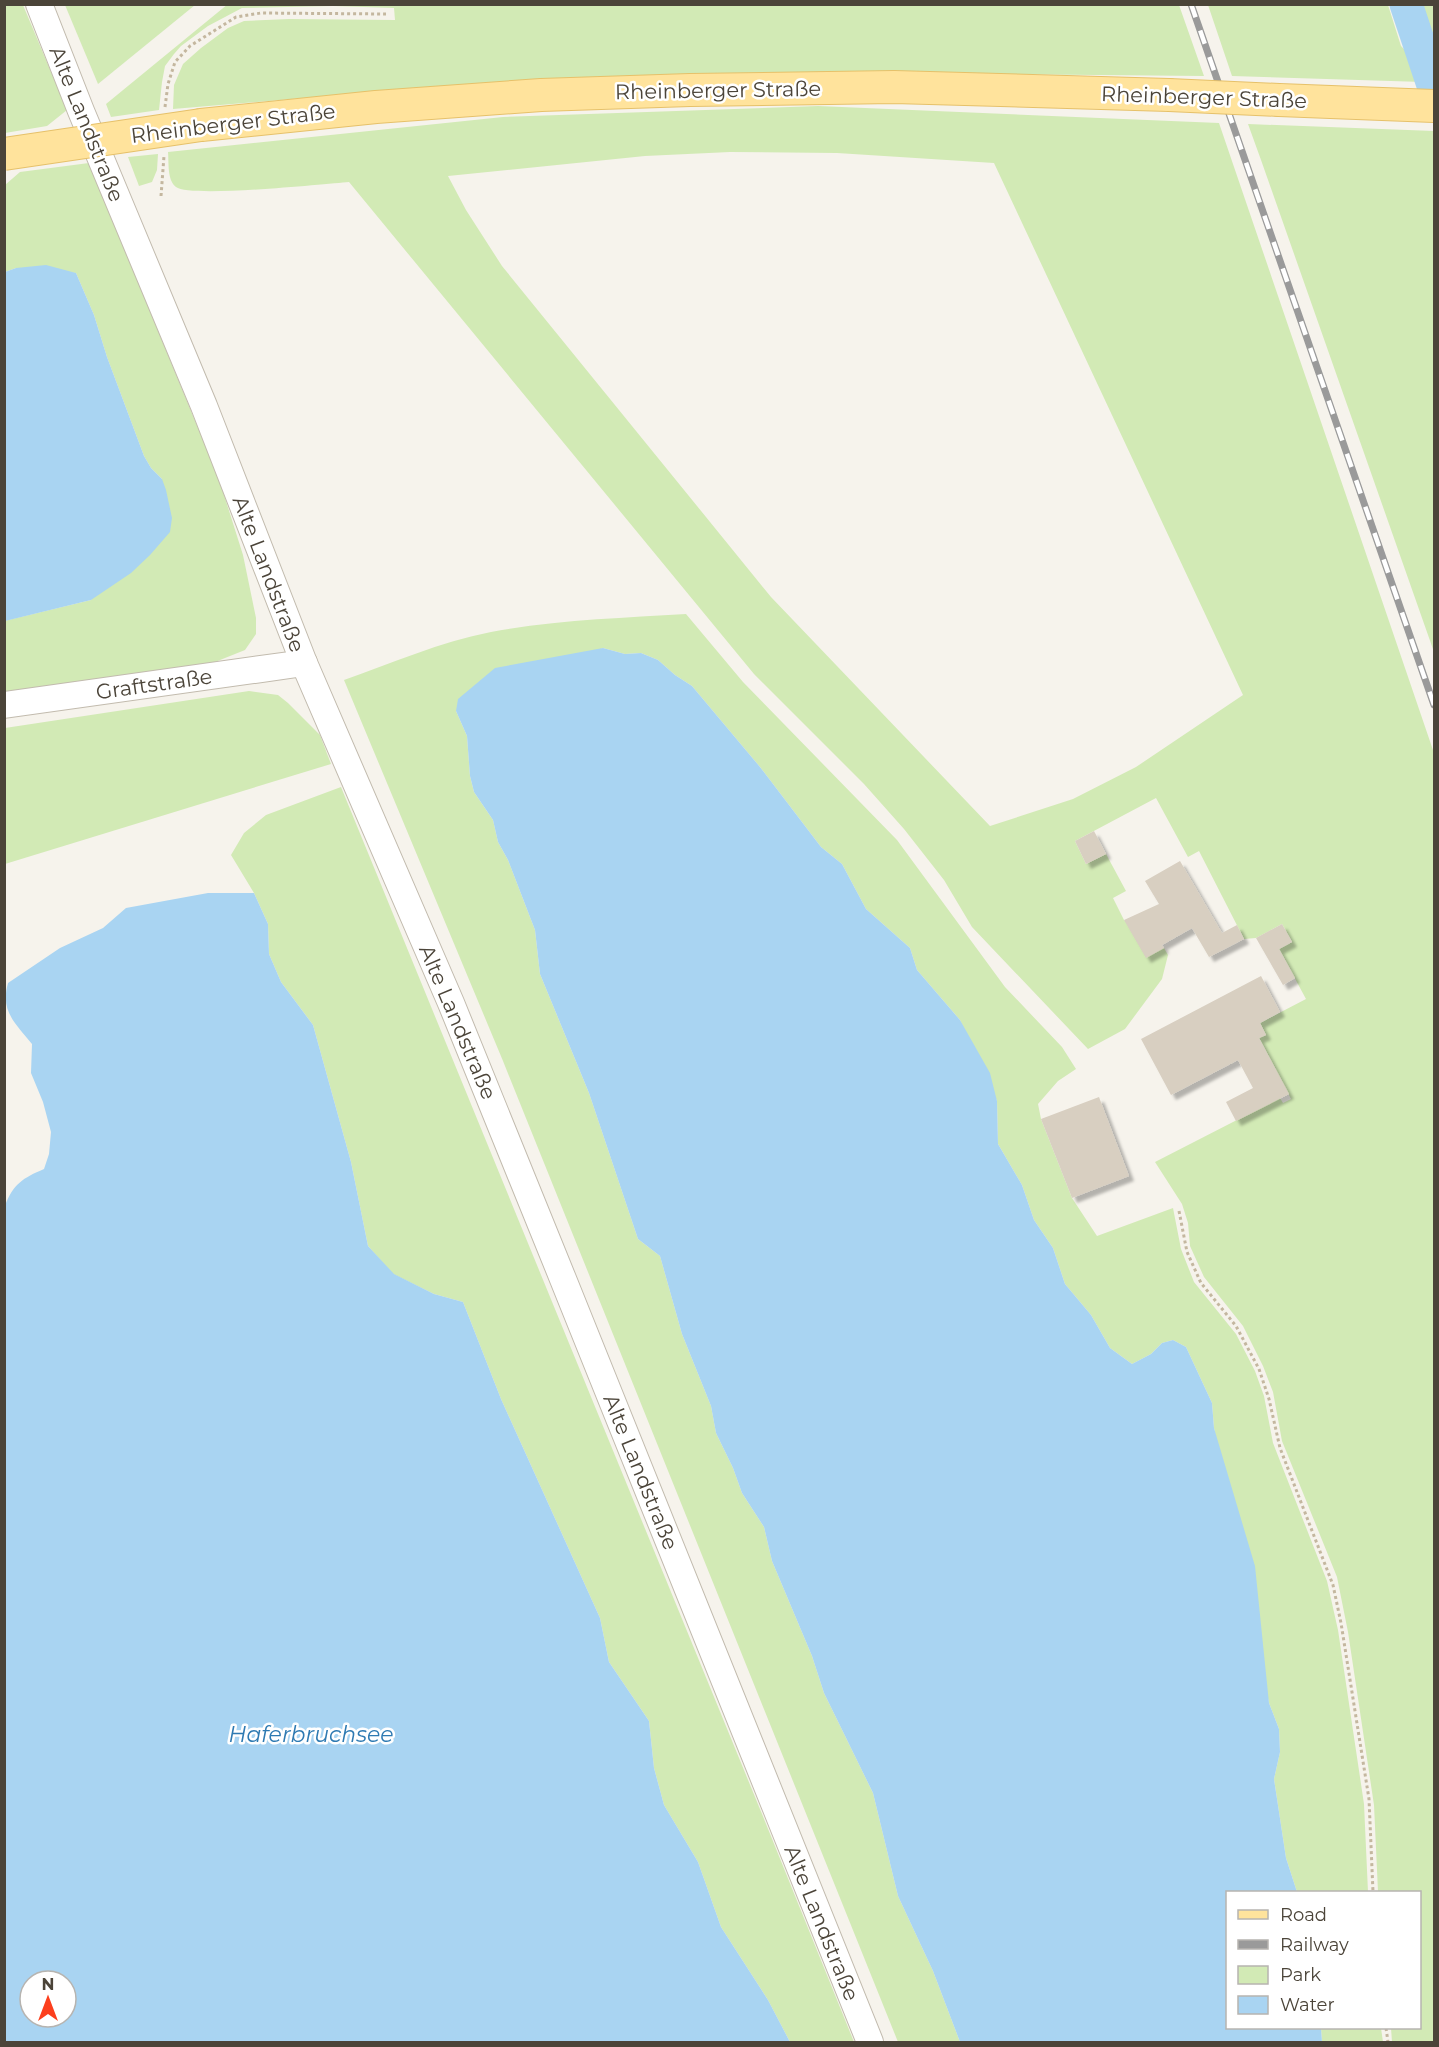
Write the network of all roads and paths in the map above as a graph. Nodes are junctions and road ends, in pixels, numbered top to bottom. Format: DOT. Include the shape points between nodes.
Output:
graph roads {
  1 [pos="39,4"];
  2 [pos="386,14"];
  3 [pos="1434,106"];
  4 [pos="165,108"];
  5 [pos="4,154"];
  6 [pos="164,155"];
  7 [pos="161,196"];
  8 [pos="304,663"];
  9 [pos="4,705"];
  10 [pos="1179,1211"];
  11 [pos="1373,1891"];
  12 [pos="870,2043"];
  1 -- 8 [label="street, Alte Landstraße" via="204,406"];
  2 -- 4 [label="path" via="261,13 236,17 190,46 175,62"];
  3 -- 5 [label="main road, Rheinberger Straße, bridge" via="894,87 541,95 201,125"];
  6 -- 7 [label="path"];
  8 -- 9 [label="street, Graftstraße"];
  8 -- 12 [label="street, Alte Landstraße" via="451,1003"];
  10 -- 11 [label="path" via="1187,1252 1201,1283 1236,1326 1259,1369 1280,1448 1333,1585 1369,1799"];
}
